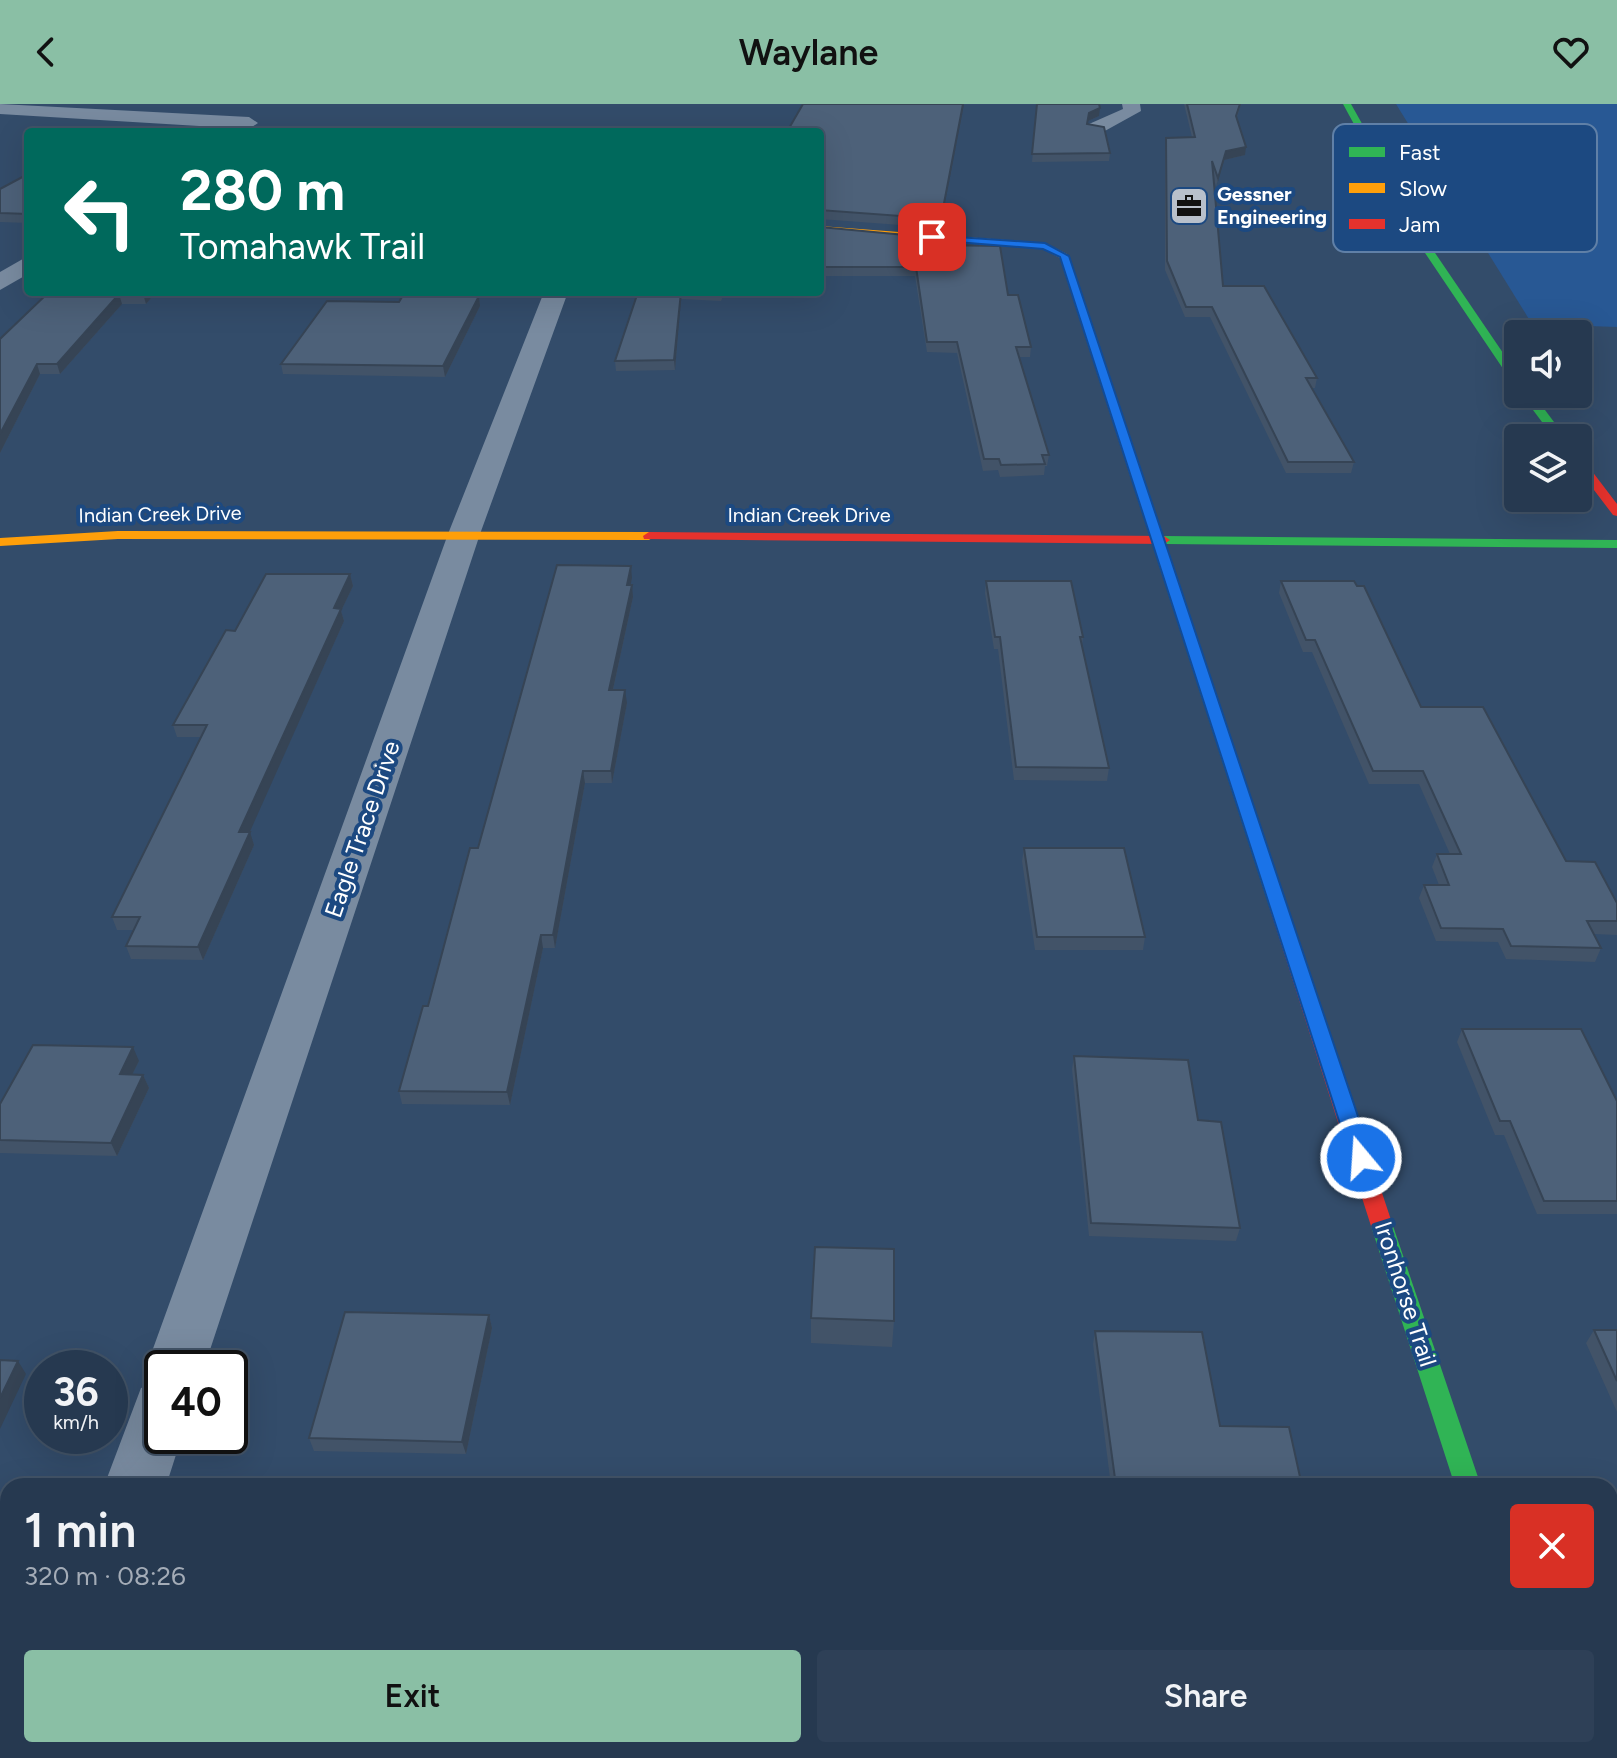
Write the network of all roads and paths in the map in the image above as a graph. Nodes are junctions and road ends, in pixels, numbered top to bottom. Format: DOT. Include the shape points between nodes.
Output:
graph roads {
  1 [pos="1131,104"];
  2 [pos="1347,104"];
  3 [pos="0,109"];
  4 [pos="266,112"];
  5 [pos="1357,124"];
  6 [pos="242,128"];
  7 [pos="1096,128"];
  8 [pos="824,229"];
  9 [pos="1430,252"];
  10 [pos="24,266"];
  11 [pos="0,283"];
  12 [pos="554,296"];
  13 [pos="1504,365"];
  14 [pos="1592,479"];
  15 [pos="1617,512"];
  16 [pos="464,534"];
  17 [pos="1158,539"];
  18 [pos="0,542"];
  19 [pos="1617,544"];
  20 [pos="181,1350"];
  21 [pos="146,1454"];
  22 [pos="138,1478"];
  23 [pos="1465,1478"];
  1 -- 7 [label="street" via="1132,111"];
  2 -- 5 [label="street"];
  3 -- 6 [label="street"];
  4 -- 6 [label="street"];
  8 -- 17 [label="street, Ironhorse Trail" via="1045,246 1064,256"];
  9 -- 13 [label="street"];
  10 -- 11 [label="street"];
  12 -- 16 [label="street, Eagle Trace Drive"];
  14 -- 15 [label="street"];
  16 -- 17 [label="street, Indian Creek Drive"];
  16 -- 18 [label="street, Indian Creek Drive" via="118,535"];
  16 -- 20 [label="street, Eagle Trace Drive"];
  17 -- 19 [label="street, Indian Creek Drive"];
  17 -- 23 [label="street, Ironhorse Trail"];
  21 -- 22 [label="street"];
}
